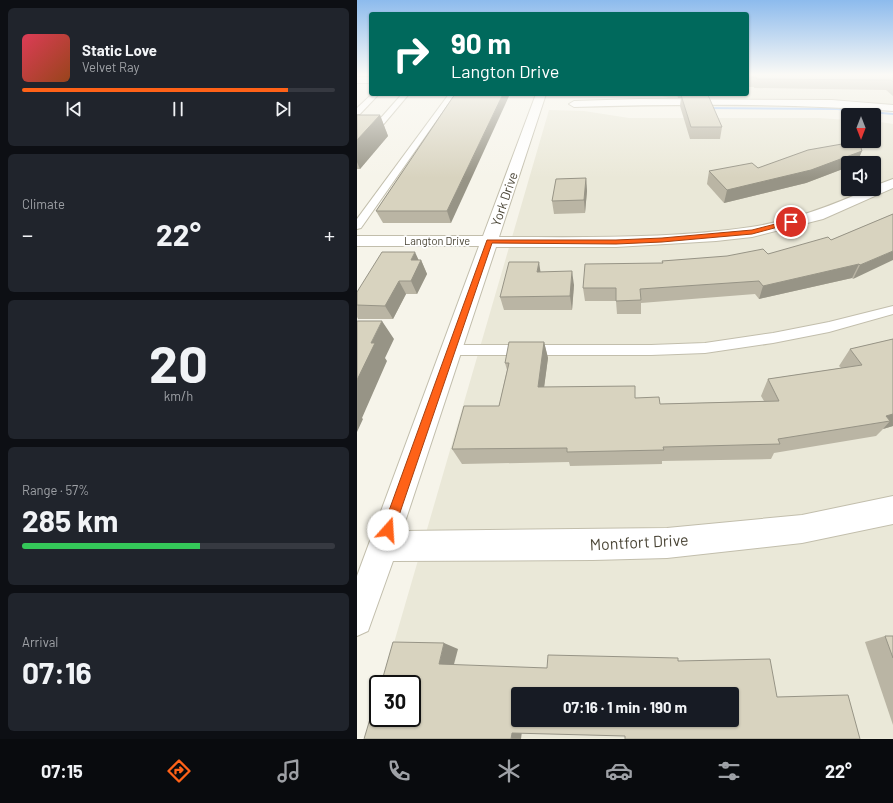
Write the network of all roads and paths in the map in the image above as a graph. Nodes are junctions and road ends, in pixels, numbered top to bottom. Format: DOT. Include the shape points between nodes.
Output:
graph roads {
  1 [pos="392,109"];
  2 [pos="441,109"];
  3 [pos="539,109"];
  4 [pos="607,109"];
  5 [pos="653,109"];
  6 [pos="631,113"];
  7 [pos="654,115"];
  8 [pos="357,130"];
  9 [pos="893,184"];
  10 [pos="357,226"];
  11 [pos="357,241"];
  12 [pos="489,241"];
  13 [pos="893,310"];
  14 [pos="451,350"];
  15 [pos="893,510"];
  16 [pos="383,546"];
  17 [pos="357,620"];
  1 -- 8 [label="lane" via="374,130"];
  2 -- 10 [label="lane"];
  3 -- 12 [label="street, York Drive"];
  4 -- 6 [label="street"];
  5 -- 7 [label="street"];
  9 -- 12 [label="street, Langton Drive" via="817,216 752,232 616,242"];
  11 -- 12 [label="street, Langton Drive"];
  12 -- 14 [label="street, York Drive"];
  13 -- 14 [label="lane" via="801,332 705,348"];
  14 -- 16 [label="street, York Drive"];
  15 -- 16 [label="street, Montfort Drive" via="802,529 667,543"];
  16 -- 17 [label="street, York Drive"];
}
